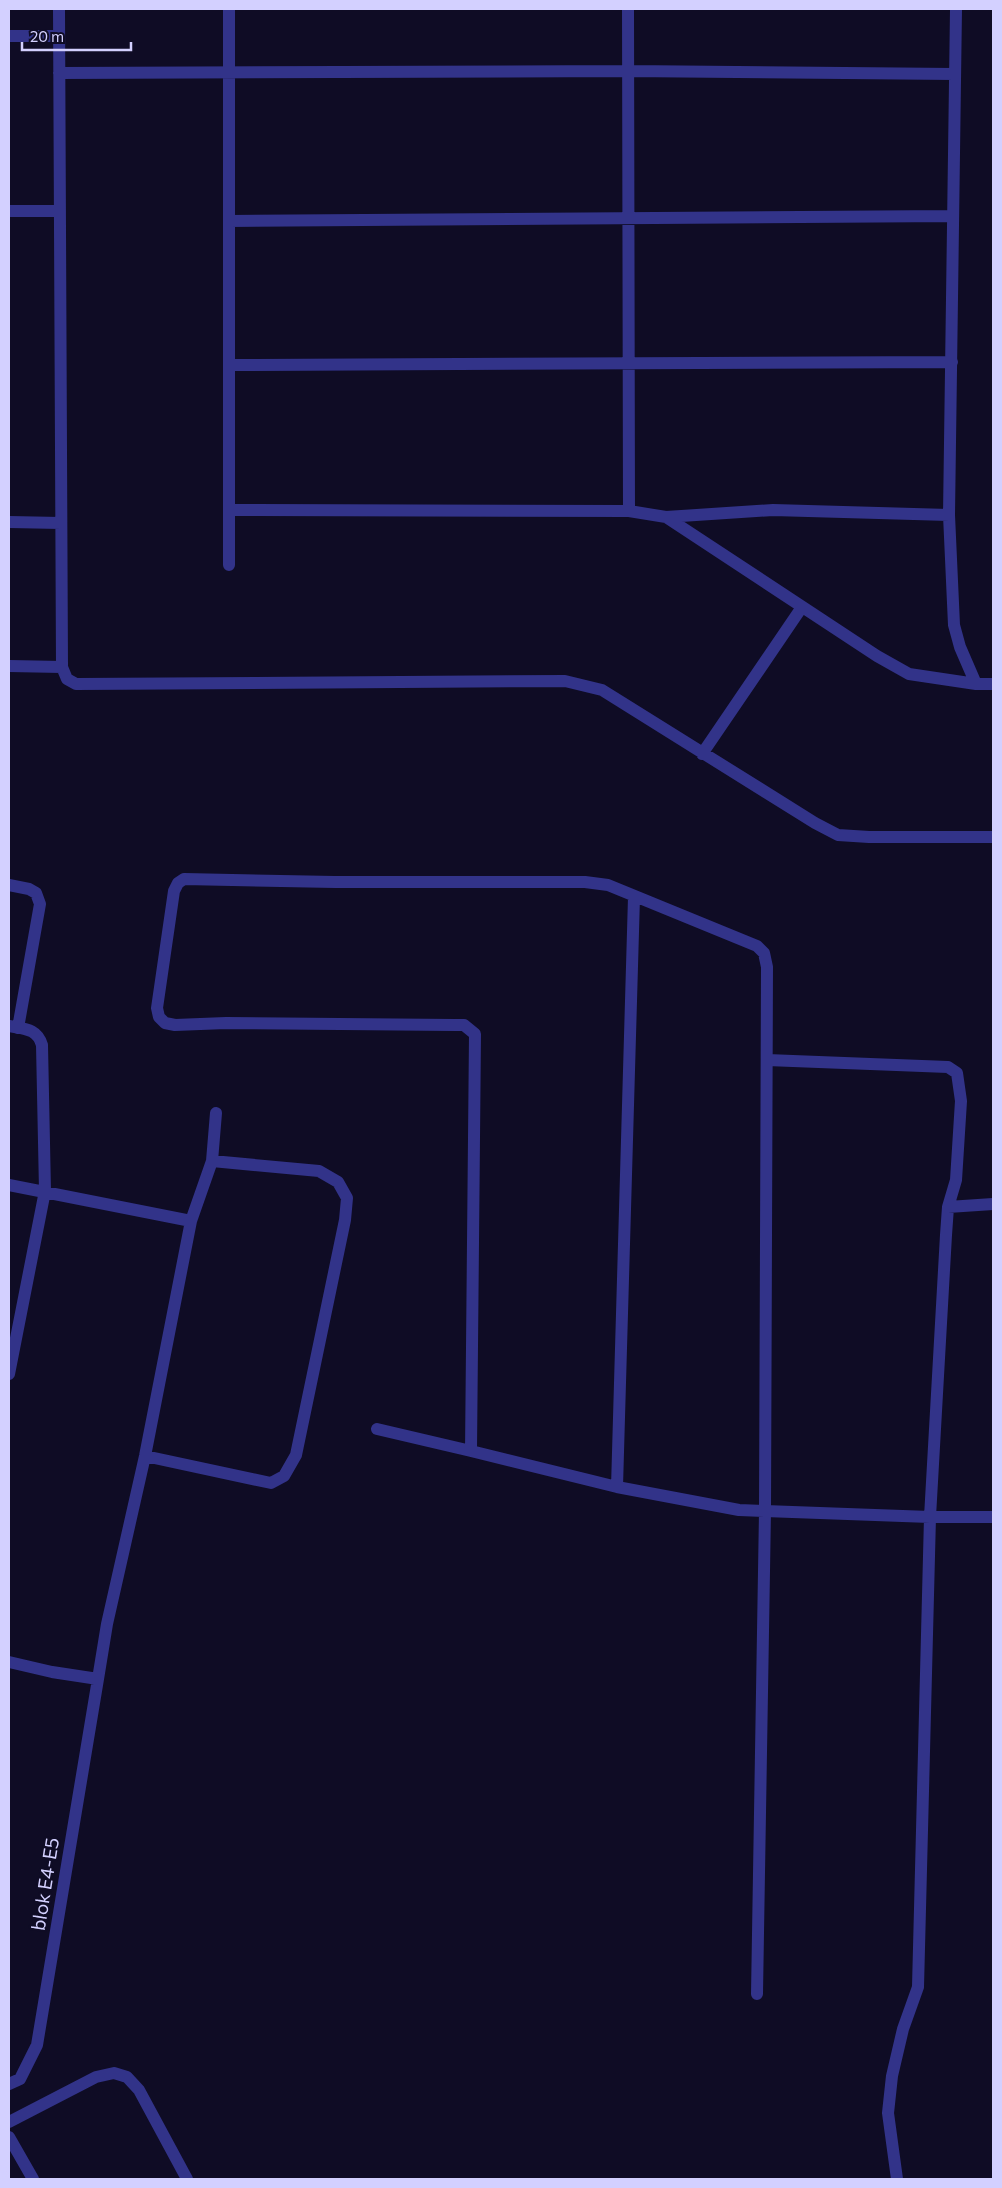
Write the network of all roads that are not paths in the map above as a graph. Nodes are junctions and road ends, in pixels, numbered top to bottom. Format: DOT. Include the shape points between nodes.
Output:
graph roads {
  1 [pos="59,9"];
  2 [pos="229,9"];
  3 [pos="628,9"];
  4 [pos="956,9"];
  5 [pos="9,36"];
  6 [pos="60,36"];
  7 [pos="628,71"];
  8 [pos="229,72"];
  9 [pos="59,73"];
  10 [pos="955,74"];
  11 [pos="9,211"];
  12 [pos="60,211"];
  13 [pos="953,216"];
  14 [pos="629,218"];
  15 [pos="230,221"];
  16 [pos="952,362"];
  17 [pos="629,363"];
  18 [pos="230,366"];
  19 [pos="230,510"];
  20 [pos="629,511"];
  21 [pos="949,515"];
  22 [pos="666,517"];
  23 [pos="9,522"];
  24 [pos="61,523"];
  25 [pos="229,565"];
  26 [pos="802,607"];
  27 [pos="9,666"];
  28 [pos="62,667"];
  29 [pos="976,684"];
  30 [pos="993,684"];
  31 [pos="702,754"];
  32 [pos="993,837"];
  33 [pos="9,885"];
  34 [pos="634,897"];
  35 [pos="14,1027"];
  36 [pos="767,1060"];
  37 [pos="216,1113"];
  38 [pos="212,1161"];
  39 [pos="9,1184"];
  40 [pos="45,1191"];
  41 [pos="993,1204"];
  42 [pos="948,1207"];
  43 [pos="191,1221"];
  44 [pos="9,1374"];
  45 [pos="377,1430"];
  46 [pos="471,1451"];
  47 [pos="145,1456"];
  48 [pos="617,1487"];
  49 [pos="765,1510"];
  50 [pos="930,1517"];
  51 [pos="993,1517"];
  52 [pos="9,1662"];
  53 [pos="98,1679"];
  54 [pos="757,1994"];
  55 [pos="9,2085"];
  56 [pos="9,2122"];
  57 [pos="9,2137"];
  58 [pos="33,2179"];
  59 [pos="188,2179"];
  60 [pos="897,2179"];
  1 -- 6 [label="street"];
  2 -- 8 [label="street"];
  3 -- 7 [label="street"];
  4 -- 10 [label="street"];
  5 -- 6 [label="street"];
  6 -- 9 [label="street"];
  7 -- 8 [label="street"];
  7 -- 10 [label="street"];
  7 -- 14 [label="street"];
  8 -- 9 [label="street"];
  8 -- 15 [label="street"];
  9 -- 12 [label="street"];
  10 -- 13 [label="street"];
  11 -- 12 [label="street"];
  12 -- 24 [label="street"];
  13 -- 14 [label="street"];
  13 -- 16 [label="street"];
  14 -- 15 [label="street"];
  14 -- 17 [label="street"];
  15 -- 18 [label="street"];
  16 -- 17 [label="street"];
  16 -- 21 [label="street"];
  17 -- 18 [label="street"];
  17 -- 20 [label="street"];
  18 -- 19 [label="street"];
  19 -- 20 [label="street"];
  19 -- 25 [label="street"];
  20 -- 22 [label="street"];
  21 -- 22 [label="street" via="772,510"];
  21 -- 29 [label="street" via="954,625"];
  22 -- 26 [label="street"];
  23 -- 24 [label="street"];
  24 -- 28 [label="street"];
  26 -- 29 [label="street" via="909,674"];
  26 -- 31 [label="street"];
  27 -- 28 [label="street"];
  28 -- 31 [label="street" via="67,679 76,684 565,681 602,690"];
  29 -- 30 [label="street"];
  31 -- 32 [label="street" via="838,835"];
  33 -- 35 [label="street" via="36,893 40,904"];
  34 -- 36 [label="street" via="757,946 764,952 767,967"];
  34 -- 46 [label="street" via="608,886 584,882 184,879 174,891 157,1008 158,1017 166,1023 175,1026 226,1022 464,1025 475,1034"];
  34 -- 48 [label="street"];
  35 -- 40 [label="street" via="34,1031 42,1045"];
  36 -- 42 [label="street" via="948,1067 957,1073 961,1101 956,1180"];
  36 -- 49 [label="street"];
  37 -- 38 [label="street, blok E4-E5"];
  38 -- 43 [label="street, blok E4-E5"];
  38 -- 47 [label="street" via="320,1171 338,1182 347,1198 296,1456 284,1476 271,1483"];
  39 -- 40 [label="street"];
  40 -- 43 [label="street"];
  40 -- 44 [label="street"];
  41 -- 42 [label="street"];
  42 -- 50 [label="street"];
  43 -- 47 [label="street, blok E4-E5"];
  45 -- 46 [label="street"];
  46 -- 48 [label="street"];
  47 -- 53 [label="street, blok E4-E5" via="107,1624"];
  48 -- 49 [label="street" via="739,1510"];
  49 -- 50 [label="street"];
  49 -- 54 [label="street"];
  50 -- 51 [label="street"];
  50 -- 60 [label="street" via="918,1987 902,2029 888,2112"];
  52 -- 53 [label="street"];
  53 -- 55 [label="street, blok E4-E5" via="37,2045 20,2079"];
  56 -- 59 [label="street" via="96,2077 114,2073 128,2077 139,2090"];
  57 -- 58 [label="street"];
}
